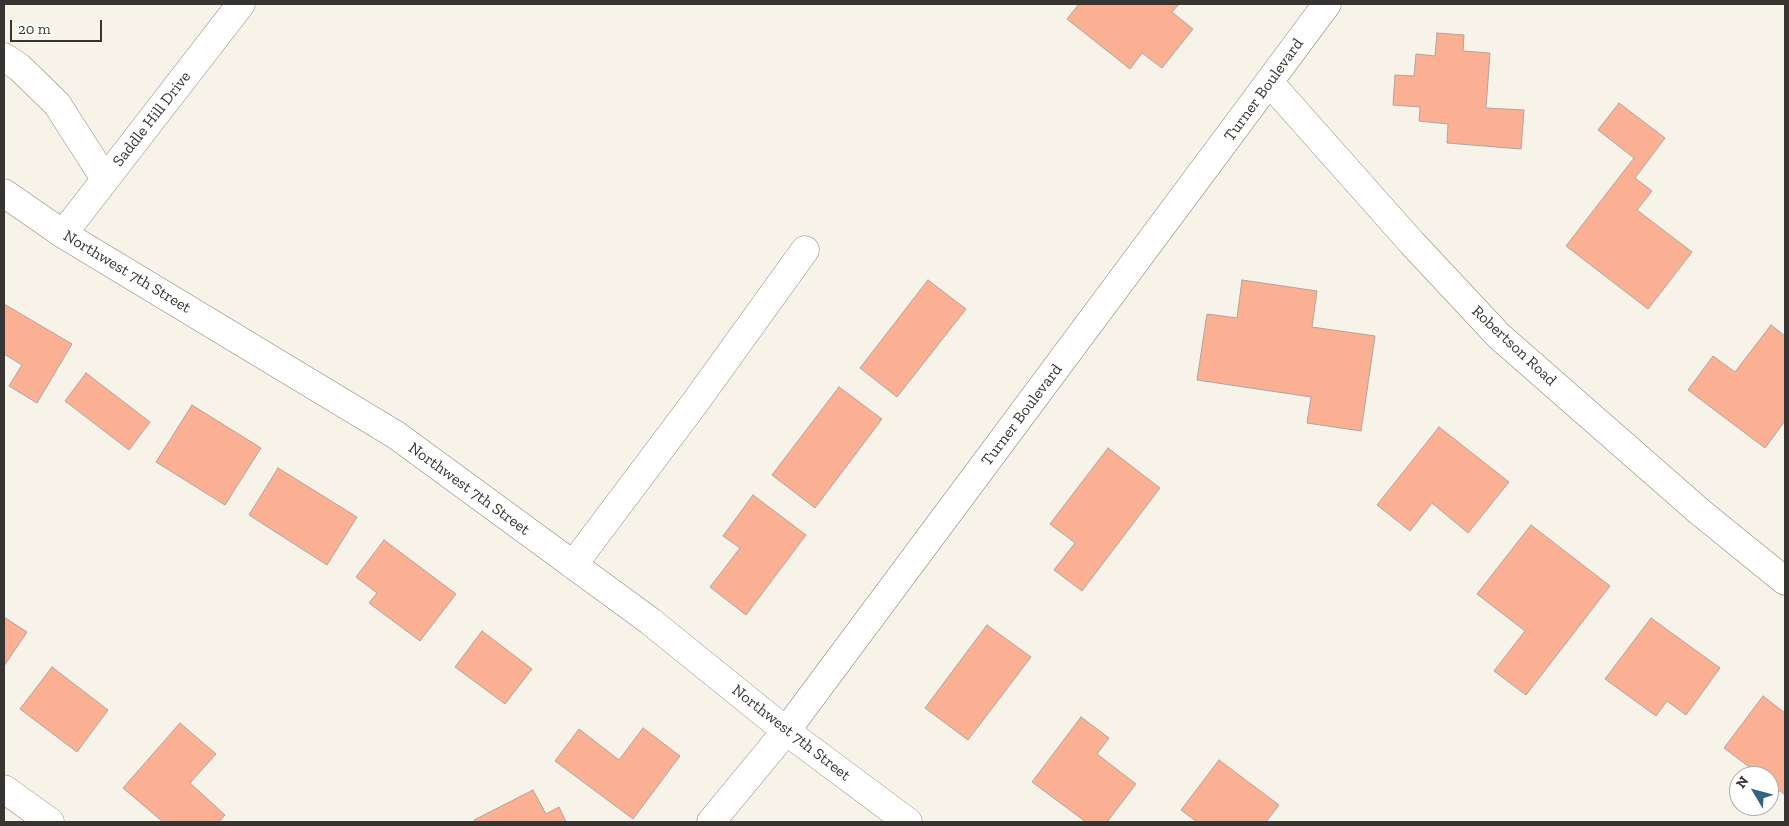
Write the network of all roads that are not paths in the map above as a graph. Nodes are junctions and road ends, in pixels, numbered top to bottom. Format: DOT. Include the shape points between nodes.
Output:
graph roads {
  1 [pos="241,4"];
  2 [pos="1327,4"];
  3 [pos="4,57"];
  4 [pos="1270,83"];
  5 [pos="105,180"];
  6 [pos="4,193"];
  7 [pos="64,234"];
  8 [pos="805,250"];
  9 [pos="573,565"];
  10 [pos="1785,581"];
  11 [pos="786,731"];
  12 [pos="4,789"];
  13 [pos="50,822"];
  14 [pos="711,822"];
  15 [pos="908,822"];
  1 -- 5 [label="street, Saddle Hill Drive"];
  2 -- 4 [label="street, Turner Boulevard"];
  3 -- 5 [label="street" via="57,104"];
  4 -- 10 [label="street, Robertson Road" via="1499,336 1700,512"];
  4 -- 11 [label="street, Turner Boulevard"];
  5 -- 7 [label="street, Saddle Hill Drive"];
  6 -- 7 [label="street, Northwest 7th Street"];
  7 -- 9 [label="street, Northwest 7th Street" via="396,435"];
  8 -- 9 [label="street"];
  9 -- 11 [label="street, Northwest 7th Street" via="650,621"];
  11 -- 14 [label="street, Turner Boulevard"];
  11 -- 15 [label="street, Northwest 7th Street"];
  12 -- 13 [label="street"];
}
